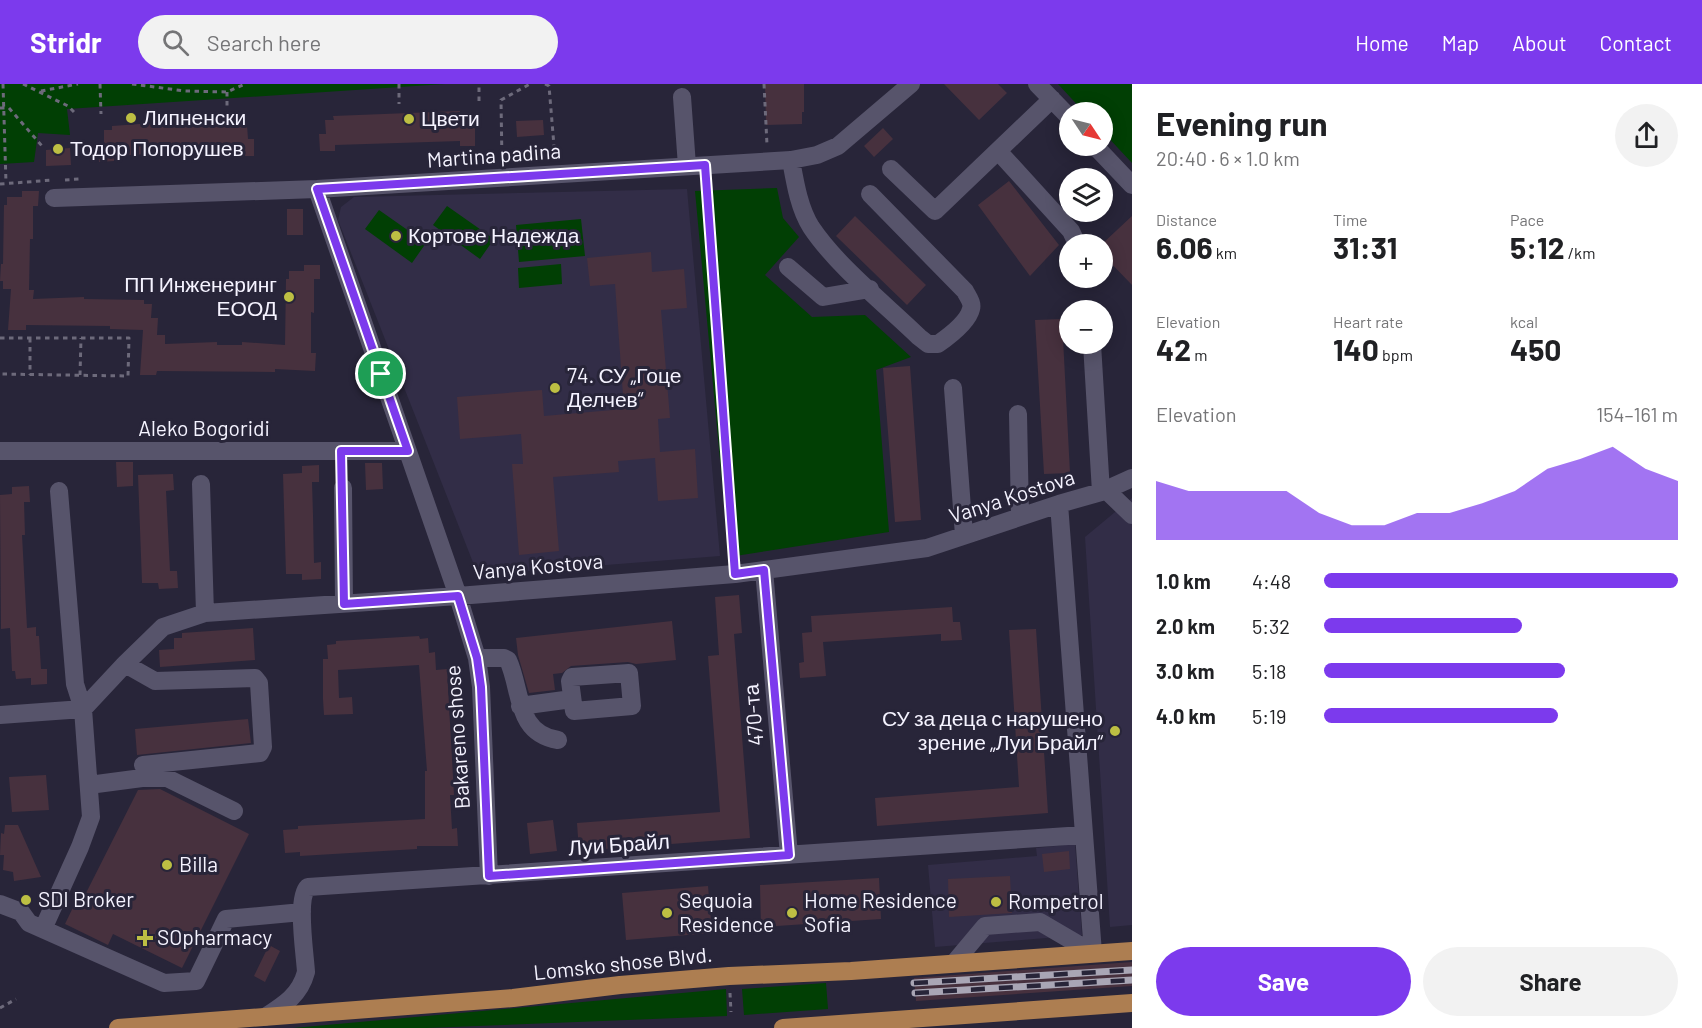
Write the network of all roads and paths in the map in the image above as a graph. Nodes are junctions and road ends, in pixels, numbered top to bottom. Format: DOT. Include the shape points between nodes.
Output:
graph roads {
  1 [pos="3,84"];
  2 [pos="23,84"];
  3 [pos="78,84"];
  4 [pos="100,84"];
  5 [pos="132,84"];
  6 [pos="245,84"];
  7 [pos="399,84"];
  8 [pos="479,84"];
  9 [pos="530,84"];
  10 [pos="546,84"];
  11 [pos="764,84"];
  12 [pos="1037,84"];
  13 [pos="903,87"];
  14 [pos="40,91"];
  15 [pos="227,92"];
  16 [pos="682,97"];
  17 [pos="1052,99"];
  18 [pos="479,101"];
  19 [pos="399,104"];
  20 [pos="1059,106"];
  21 [pos="2,108"];
  22 [pos="227,110"];
  23 [pos="101,114"];
  24 [pos="77,115"];
  25 [pos="42,146"];
  26 [pos="998,151"];
  27 [pos="1104,156"];
  28 [pos="791,160"];
  29 [pos="768,161"];
  30 [pos="696,165"];
  31 [pos="891,168"];
  32 [pos="557,174"];
  33 [pos="502,177"];
  34 [pos="79,179"];
  35 [pos="6,183"];
  36 [pos="0,184"];
  37 [pos="1132,185"];
  38 [pos="317,189"];
  39 [pos="870,194"];
  40 [pos="54,198"];
  41 [pos="1072,234"];
  42 [pos="788,267"];
  43 [pos="870,289"];
  44 [pos="0,338"];
  45 [pos="81,338"];
  46 [pos="30,339"];
  47 [pos="1093,354"];
  48 [pos="0,374"];
  49 [pos="30,375"];
  50 [pos="80,375"];
  51 [pos="953,388"];
  52 [pos="1018,414"];
  53 [pos="0,451"];
  54 [pos="408,451"];
  55 [pos="1132,478"];
  56 [pos="201,484"];
  57 [pos="343,488"];
  58 [pos="59,491"];
  59 [pos="1103,491"];
  60 [pos="1059,504"];
  61 [pos="1132,515"];
  62 [pos="1020,516"];
  63 [pos="964,535"];
  64 [pos="764,570"];
  65 [pos="735,574"];
  66 [pos="458,596"];
  67 [pos="344,604"];
  68 [pos="205,613"];
  69 [pos="477,658"];
  70 [pos="125,664"];
  71 [pos="572,699"];
  72 [pos="520,706"];
  73 [pos="84,709"];
  74 [pos="0,715"];
  75 [pos="558,740"];
  76 [pos="143,765"];
  77 [pos="89,785"];
  78 [pos="234,811"];
  79 [pos="1083,835"];
  80 [pos="789,855"];
  81 [pos="489,876"];
  82 [pos="0,904"];
  83 [pos="302,912"];
  84 [pos="36,926"];
  85 [pos="1132,951"];
  86 [pos="1093,953"];
  87 [pos="954,963"];
  88 [pos="730,985"];
  89 [pos="16,999"];
  90 [pos="1132,1003"];
  91 [pos="0,1008"];
  92 [pos="731,1012"];
  93 [pos="265,1017"];
  94 [pos="851,1026"];
  95 [pos="118,1028"];
  96 [pos="783,1028"];
  1 -- 21 [label="path"];
  2 -- 14 [label="path"];
  3 -- 14 [label="path"];
  4 -- 23 [label="path"];
  5 -- 15 [label="path"];
  6 -- 15 [label="path"];
  7 -- 19 [label="path"];
  8 -- 18 [label="path"];
  9 -- 33 [label="path" via="501,100"];
  10 -- 32 [label="path"];
  11 -- 29 [label="path"];
  12 -- 17 [label="street"];
  13 -- 28 [label="street, Martina padina" via="837,146"];
  14 -- 24 [label="path"];
  15 -- 22 [label="path"];
  16 -- 30 [label="street"];
  17 -- 20 [label="street"];
  17 -- 26 [label="street"];
  21 -- 25 [label="path" via="9,108"];
  21 -- 35 [label="path"];
  26 -- 31 [label="street" via="935,212"];
  26 -- 41 [label="street"];
  27 -- 37 [label="street"];
  28 -- 29 [label="street, Martina padina"];
  28 -- 43 [label="street" via="810,226"];
  29 -- 30 [label="street, Martina padina"];
  30 -- 32 [label="street, Martina padina"];
  30 -- 65 [label="path"];
  32 -- 33 [label="street, Martina padina"];
  33 -- 38 [label="street, Martina padina"];
  34 -- 35 [label="path"];
  35 -- 36 [label="path"];
  38 -- 40 [label="street, Martina padina"];
  38 -- 54 [label="street, Bakareno shose"];
  39 -- 43 [label="street" via="965,291 971,309 946,338 938,344 928,344"];
  42 -- 43 [label="street" via="823,297"];
  44 -- 46 [label="path"];
  45 -- 46 [label="path"];
  45 -- 50 [label="path"];
  45 -- 50 [label="path" via="129,338 128,376"];
  46 -- 49 [label="path"];
  47 -- 59 [label="street"];
  48 -- 49 [label="path"];
  49 -- 50 [label="path"];
  51 -- 63 [label="street"];
  52 -- 62 [label="street"];
  53 -- 54 [label="street, Aleko Bogoridi"];
  54 -- 66 [label="street, Bakareno shose"];
  55 -- 59 [label="street, Vanya Kostova"];
  56 -- 68 [label="street"];
  57 -- 67 [label="street"];
  58 -- 73 [label="street" via="75,684"];
  59 -- 60 [label="street, Vanya Kostova"];
  59 -- 61 [label="street"];
  60 -- 62 [label="street, Vanya Kostova"];
  60 -- 79 [label="street"];
  62 -- 63 [label="street, Vanya Kostova"];
  63 -- 64 [label="street, Vanya Kostova" via="927,548"];
  64 -- 65 [label="street, Vanya Kostova"];
  64 -- 80 [label="street, 470-та"];
  65 -- 66 [label="street, Vanya Kostova"];
  66 -- 67 [label="street, Vanya Kostova"];
  66 -- 69 [label="street, Bakareno shose"];
  67 -- 68 [label="street, Vanya Kostova"];
  68 -- 70 [label="street, Vanya Kostova" via="163,627"];
  69 -- 72 [label="street" via="508,660"];
  69 -- 81 [label="street, Bakareno shose"];
  70 -- 73 [label="street, Vanya Kostova"];
  70 -- 76 [label="street" via="155,681 255,678 259,683 263,747 260,753"];
  71 -- 72 [label="street"];
  72 -- 75 [label="street" via="534,729"];
  73 -- 74 [label="street"];
  73 -- 77 [label="street"];
  77 -- 78 [label="street" via="167,778"];
  77 -- 84 [label="street" via="91,817 80,847"];
  79 -- 80 [label="street, Луи Брайл"];
  79 -- 86 [label="street"];
  80 -- 81 [label="street, Луи Брайл"];
  81 -- 83 [label="street, Луи Брайл" via="308,887 303,893"];
  82 -- 84 [label="street" via="21,912"];
  83 -- 84 [label="street" via="226,919 196,981 164,983"];
  83 -- 93 [label="street, Луи Брайл" via="304,980 285,1005"];
  85 -- 86 [label="main road, Lomsko shose Blvd."];
  86 -- 87 [label="main road, Lomsko shose Blvd."];
  86 -- 87 [label="street" via="1040,922 985,926"];
  87 -- 93 [label="main road, Lomsko shose Blvd." via="729,976"];
  88 -- 92 [label="path"];
  89 -- 91 [label="path"];
  90 -- 94 [label="main road"];
  93 -- 95 [label="main road, Lomsko shose Blvd."];
  94 -- 96 [label="main road"];
}
